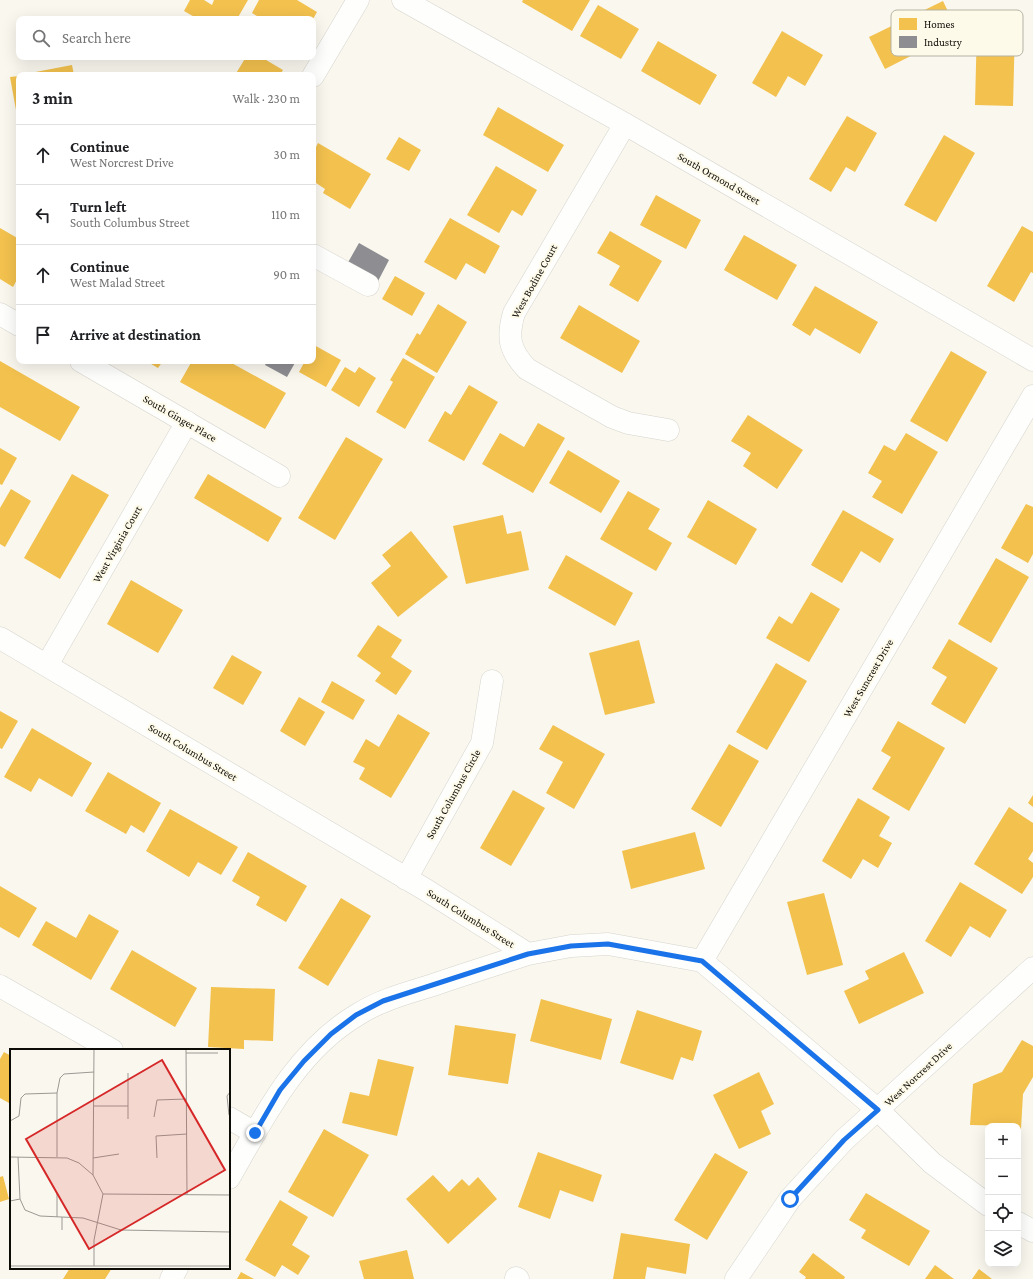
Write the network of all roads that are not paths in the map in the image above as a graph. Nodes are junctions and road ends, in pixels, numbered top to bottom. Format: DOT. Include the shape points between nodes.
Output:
graph roads {
  1 [pos="358,0"];
  2 [pos="403,0"];
  3 [pos="315,72"];
  4 [pos="625,124"];
  5 [pos="316,258"];
  6 [pos="368,285"];
  7 [pos="0,314"];
  8 [pos="16,323"];
  9 [pos="1033,360"];
  10 [pos="86,364"];
  11 [pos="1033,396"];
  12 [pos="187,422"];
  13 [pos="668,430"];
  14 [pos="279,476"];
  15 [pos="0,638"];
  16 [pos="47,665"];
  17 [pos="492,681"];
  18 [pos="406,879"];
  19 [pos="528,954"];
  20 [pos="702,961"];
  21 [pos="1033,968"];
  22 [pos="0,986"];
  23 [pos="110,1049"];
  24 [pos="878,1110"];
  25 [pos="230,1119"];
  26 [pos="255,1133"];
  27 [pos="230,1176"];
  28 [pos="985,1203"];
  29 [pos="1021,1225"];
  30 [pos="1033,1231"];
  31 [pos="176,1269"];
  32 [pos="171,1279"];
  33 [pos="736,1279"];
  1 -- 3 [label="street"];
  2 -- 4 [label="street, South Ormond Street"];
  4 -- 9 [label="street, South Ormond Street"];
  4 -- 13 [label="street, West Bodine Court" via="514,313 509,329 511,345 517,358 527,369 612,417 628,423"];
  5 -- 6 [label="street"];
  7 -- 8 [label="street"];
  10 -- 12 [label="street, South Ginger Place"];
  11 -- 20 [label="street, West Suncrest Drive"];
  12 -- 14 [label="street, South Ginger Place"];
  12 -- 16 [label="street, West Virginia Court"];
  15 -- 16 [label="street, South Columbus Street"];
  16 -- 18 [label="street, South Columbus Street"];
  17 -- 18 [label="street, South Columbus Circle" via="482,743"];
  18 -- 19 [label="street, South Columbus Street"];
  19 -- 20 [label="street" via="571,946 608,944"];
  19 -- 26 [label="street" via="383,1001 356,1015 331,1034 304,1061 280,1090"];
  20 -- 24 [label="street"];
  21 -- 24 [label="street, West Norcrest Drive"];
  22 -- 23 [label="street"];
  24 -- 28 [label="street" via="932,1163"];
  24 -- 33 [label="street, West Norcrest Drive" via="844,1140 790,1199"];
  25 -- 26 [label="street"];
  26 -- 27 [label="street"];
  29 -- 30 [label="street"];
  31 -- 32 [label="street"];
}
